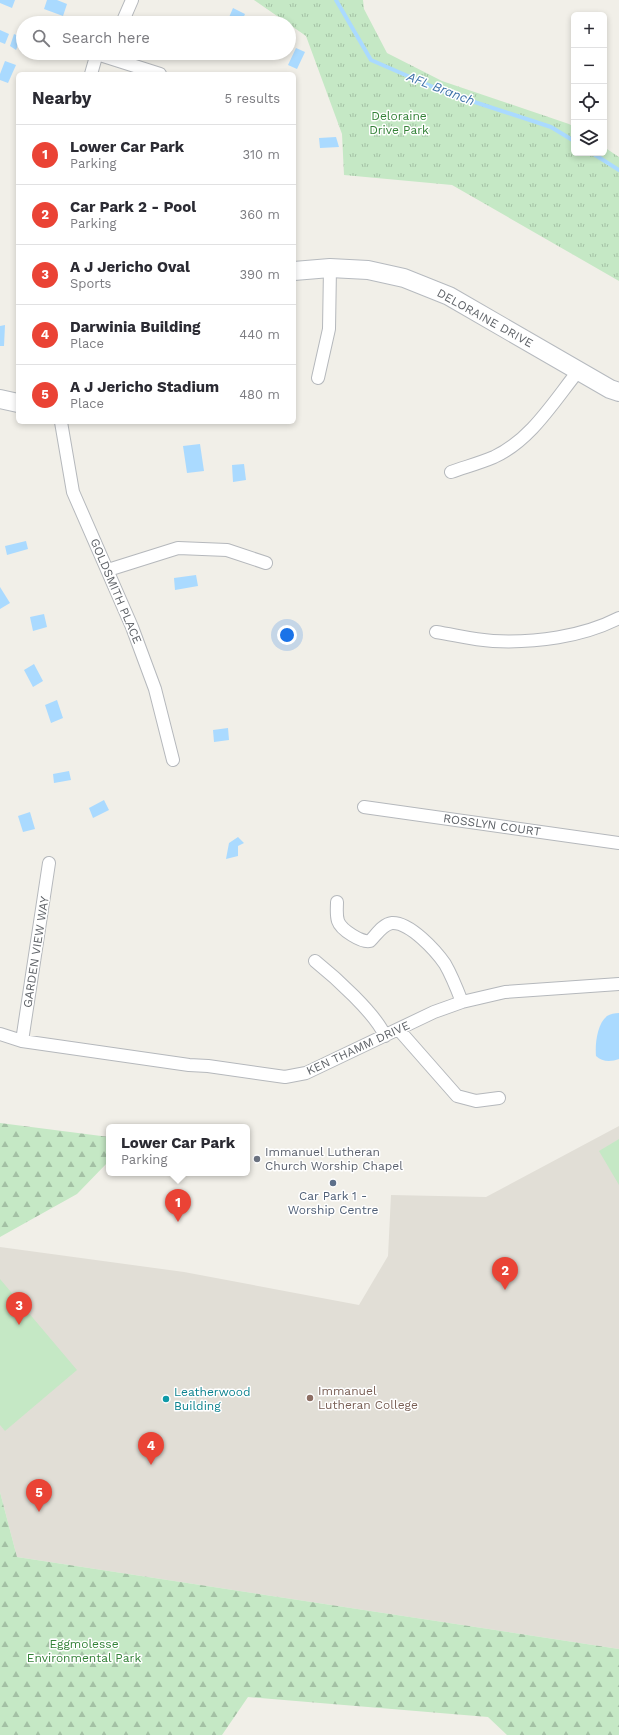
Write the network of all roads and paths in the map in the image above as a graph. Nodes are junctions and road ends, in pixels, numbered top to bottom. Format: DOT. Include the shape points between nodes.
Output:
graph roads {
  1 [pos="132,0"];
  2 [pos="125,16"];
  3 [pos="95,60"];
  4 [pos="118,60"];
  5 [pos="92,72"];
  6 [pos="154,72"];
  7 [pos="330,268"];
  8 [pos="296,271"];
  9 [pos="579,370"];
  10 [pos="318,378"];
  11 [pos="619,392"];
  12 [pos="0,399"];
  13 [pos="16,403"];
  14 [pos="61,424"];
  15 [pos="451,472"];
  16 [pos="266,563"];
  17 [pos="108,570"];
  18 [pos="619,618"];
  19 [pos="436,632"];
  20 [pos="172,760"];
  21 [pos="364,807"];
  22 [pos="619,843"];
  23 [pos="49,863"];
  24 [pos="337,902"];
  25 [pos="315,961"];
  26 [pos="619,984"];
  27 [pos="462,1002"];
  28 [pos="399,1030"];
  29 [pos="0,1034"];
  30 [pos="386,1036"];
  31 [pos="22,1041"];
  32 [pos="498,1098"];
  1 -- 2 [label="street"];
  3 -- 5 [label="street"];
  4 -- 6 [label="street"];
  7 -- 8 [label="street, DELORAINE DRIVE"];
  7 -- 9 [label="street, DELORAINE DRIVE" via="368,270 412,281 448,296"];
  7 -- 10 [label="street" via="329,329"];
  9 -- 11 [label="street, DELORAINE DRIVE"];
  9 -- 15 [label="street" via="538,422 518,442 494,457"];
  12 -- 13 [label="street"];
  14 -- 17 [label="street, GOLDSMITH PLACE" via="73,492"];
  16 -- 17 [label="street" via="227,550 178,548"];
  17 -- 20 [label="street, GOLDSMITH PLACE" via="155,689"];
  18 -- 19 [label="street" via="573,634 541,641 493,641"];
  21 -- 22 [label="street, ROSSLYN COURT"];
  23 -- 31 [label="street, GARDEN VIEW WAY"];
  24 -- 27 [label="street" via="340,924 362,941 370,941 382,928 392,923 414,932 432,948 445,965"];
  25 -- 30 [label="street" via="330,972 377,1021"];
  26 -- 27 [label="street, KEN THAMM DRIVE" via="505,992"];
  27 -- 28 [label="street, KEN THAMM DRIVE" via="434,1012"];
  28 -- 30 [label="street, KEN THAMM DRIVE"];
  28 -- 32 [label="street" via="457,1096 476,1101"];
  29 -- 31 [label="street, KEN THAMM DRIVE"];
  30 -- 31 [label="street, KEN THAMM DRIVE" via="306,1072 285,1077"];
}
